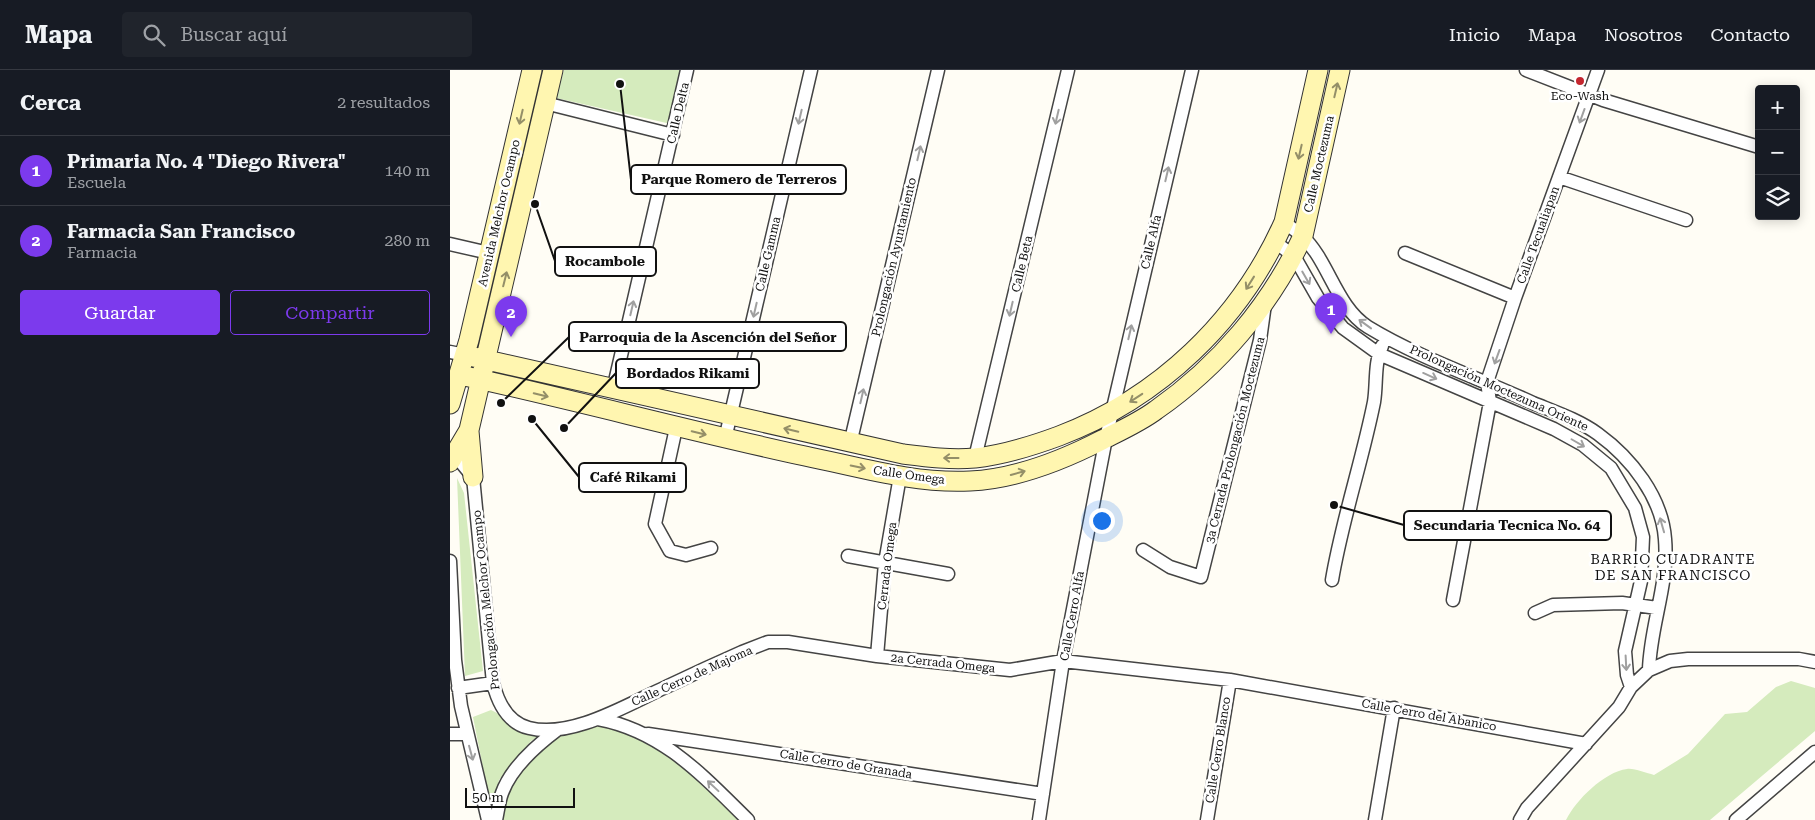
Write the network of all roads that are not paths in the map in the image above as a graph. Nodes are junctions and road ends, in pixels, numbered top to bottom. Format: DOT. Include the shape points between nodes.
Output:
graph roads {
  1 [pos="532,70"];
  2 [pos="553,70"];
  3 [pos="688,70"];
  4 [pos="811,70"];
  5 [pos="938,70"];
  6 [pos="1068,70"];
  7 [pos="1192,70"];
  8 [pos="1318,70"];
  9 [pos="1340,70"];
  10 [pos="1526,70"];
  11 [pos="1598,70"];
  12 [pos="1589,94"];
  13 [pos="545,103"];
  14 [pos="673,135"];
  15 [pos="1755,146"];
  16 [pos="1559,177"];
  17 [pos="1686,220"];
  18 [pos="1284,222"];
  19 [pos="1303,236"];
  20 [pos="1275,242"];
  21 [pos="450,244"];
  22 [pos="489,253"];
  23 [pos="1405,253"];
  24 [pos="1294,256"];
  25 [pos="1515,298"];
  26 [pos="1265,302"];
  27 [pos="1386,337"];
  28 [pos="457,354"];
  29 [pos="1379,354"];
  30 [pos="485,360"];
  31 [pos="455,374"];
  32 [pos="481,380"];
  33 [pos="1488,382"];
  34 [pos="613,390"];
  35 [pos="1490,402"];
  36 [pos="450,404"];
  37 [pos="1111,414"];
  38 [pos="730,417"];
  39 [pos="676,428"];
  40 [pos="468,430"];
  41 [pos="1106,438"];
  42 [pos="725,439"];
  43 [pos="850,444"];
  44 [pos="452,455"];
  45 [pos="975,458"];
  46 [pos="900,476"];
  47 [pos="473,477"];
  48 [pos="711,548"];
  49 [pos="1143,550"];
  50 [pos="848,556"];
  51 [pos="450,560"];
  52 [pos="1643,562"];
  53 [pos="885,563"];
  54 [pos="1666,566"];
  55 [pos="948,574"];
  56 [pos="1332,580"];
  57 [pos="1454,600"];
  58 [pos="1637,604"];
  59 [pos="1657,608"];
  60 [pos="1535,613"];
  61 [pos="877,656"];
  62 [pos="1064,660"];
  63 [pos="1815,662"];
  64 [pos="1010,670"];
  65 [pos="1649,670"];
  66 [pos="1230,680"];
  67 [pos="493,683"];
  68 [pos="1631,687"];
  69 [pos="458,688"];
  70 [pos="1394,708"];
  71 [pos="598,719"];
  72 [pos="557,730"];
  73 [pos="450,734"];
  74 [pos="466,734"];
  75 [pos="648,734"];
  76 [pos="1586,744"];
  77 [pos="1815,752"];
  78 [pos="1043,794"];
  79 [pos="488,820"];
  80 [pos="496,820"];
  81 [pos="748,820"];
  82 [pos="1039,820"];
  83 [pos="1207,820"];
  84 [pos="1375,820"];
  85 [pos="1520,820"];
  86 [pos="1736,820"];
  1 -- 22 [label="street, Avenida Melchor Ocampo, one-way"];
  2 -- 13 [label="street, Avenida Melchor Ocampo"];
  3 -- 14 [label="street, Calle Delta"];
  4 -- 38 [label="street, Calle Gamma, one-way"];
  43 -- 5 [label="street, Prolongación Ayuntamiento, one-way"];
  6 -- 45 [label="street, Calle Beta, one-way"];
  37 -- 7 [label="street, Calle Alfa, one-way"];
  8 -- 18 [label="street, Calle Moctezuma, one-way"];
  19 -- 9 [label="street, Calle Moctezuma, one-way"];
  10 -- 12 [label="street"];
  11 -- 12 [label="street, Calle Tecualiapan"];
  12 -- 15 [label="street"];
  12 -- 16 [label="street, Calle Tecualiapan, one-way"];
  13 -- 14 [label="street"];
  30 -- 13 [label="street, Avenida Melchor Ocampo, one-way"];
  34 -- 14 [label="street, Calle Delta, one-way"];
  16 -- 17 [label="street"];
  16 -- 25 [label="street, Calle Tecualiapan"];
  18 -- 19 [label="street, Prolongación Moctezuma Oriente"];
  18 -- 20 [label="street, Calle Moctezuma"];
  19 -- 24 [label="street, Calle Moctezuma"];
  27 -- 19 [label="street, Prolongación Moctezuma Oriente, one-way" via="1353,314"];
  20 -- 24 [label="street, Prolongación Moctezuma Oriente"];
  20 -- 37 [label="street, Calle Omega, one-way" via="1246,289 1213,332 1147,391"];
  21 -- 22 [label="street"];
  22 -- 28 [label="street, Avenida Melchor Ocampo"];
  23 -- 25 [label="street"];
  24 -- 26 [label="street, Calle Omega"];
  24 -- 29 [label="street, Prolongación Moctezuma Oriente, one-way" via="1318,298 1343,328"];
  25 -- 33 [label="street, Calle Tecualiapan, one-way"];
  26 -- 41 [label="street, Calle Omega" via="1229,348 1196,381 1154,412"];
  26 -- 49 [label="street, 3a Cerrada Prolongación Moctezuma" via="1260,340 1201,577 1170,567"];
  27 -- 29 [label="street"];
  27 -- 33 [label="street, Prolongación Moctezuma Oriente"];
  28 -- 30 [label="street, Calle Omega"];
  28 -- 31 [label="street, Avenida Melchor Ocampo"];
  29 -- 35 [label="street, Prolongación Moctezuma Oriente, one-way"];
  29 -- 56 [label="street" via="1374,401 1338,543"];
  30 -- 32 [label="street, Avenida Melchor Ocampo"];
  30 -- 34 [label="street, Calle Omega"];
  31 -- 32 [label="street, Calle Omega"];
  31 -- 36 [label="street, Avenida Melchor Ocampo"];
  32 -- 39 [label="street, Calle Omega, one-way"];
  32 -- 40 [label="street, Avenida Melchor Ocampo"];
  33 -- 35 [label="street, Calle Tecualiapan"];
  54 -- 33 [label="street, Prolongación Moctezuma Oriente, one-way" via="1666,537 1656,506 1630,461 1597,433"];
  34 -- 38 [label="street, Calle Omega"];
  35 -- 52 [label="street, Prolongación Moctezuma Oriente, one-way" via="1583,445 1611,468 1635,508 1643,537"];
  35 -- 57 [label="street, Calle Tecualiapan"];
  37 -- 41 [label="street, Calle Cerro Alfa"];
  37 -- 45 [label="street, Calle Omega" via="1043,442"];
  38 -- 42 [label="street, Calle Gamma"];
  43 -- 38 [label="street, Calle Omega, one-way"];
  39 -- 42 [label="street, Calle Omega, one-way"];
  39 -- 48 [label="street" via="655,524 670,551 686,555"];
  40 -- 44 [label="street"];
  40 -- 47 [label="street"];
  46 -- 41 [label="street, Calle Omega, one-way" via="944,482 1004,477 1050,464"];
  41 -- 62 [label="street, Calle Cerro Alfa"];
  42 -- 46 [label="street, Calle Omega, one-way"];
  45 -- 43 [label="street, Calle Omega, one-way" via="946,459"];
  44 -- 47 [label="street"];
  46 -- 53 [label="street, Cerrada Omega"];
  47 -- 67 [label="street, Prolongación Melchor Ocampo"];
  50 -- 53 [label="street"];
  51 -- 69 [label="street"];
  52 -- 54 [label="street"];
  52 -- 58 [label="street, Prolongación Moctezuma Oriente"];
  53 -- 55 [label="street"];
  53 -- 61 [label="street, Cerrada Omega"];
  54 -- 59 [label="street, Prolongación Moctezuma Oriente"];
  58 -- 59 [label="street"];
  58 -- 60 [label="street" via="1553,605"];
  58 -- 68 [label="street, Prolongación Moctezuma Oriente, one-way" via="1625,651"];
  59 -- 65 [label="street, Prolongación Moctezuma Oriente"];
  61 -- 64 [label="street, 2a Cerrada Omega"];
  61 -- 71 [label="street, Calle Cerro de Majoma" via="788,642 768,642"];
  62 -- 64 [label="street, Calle Cerro del Abanico"];
  62 -- 66 [label="street, Calle Cerro del Abanico"];
  62 -- 78 [label="street, Calle Cerro Alfa"];
  63 -- 65 [label="street" via="1799,659 1688,659 1670,661"];
  65 -- 68 [label="street"];
  66 -- 70 [label="street, Calle Cerro del Abanico"];
  66 -- 83 [label="street, Calle Cerro Blanco"];
  67 -- 69 [label="street"];
  67 -- 72 [label="street, Prolongación Melchor Ocampo" via="498,702 510,718 529,728"];
  68 -- 76 [label="street" via="1619,707"];
  69 -- 74 [label="street"];
  70 -- 76 [label="street, Calle Cerro del Abanico"];
  70 -- 84 [label="street"];
  71 -- 72 [label="street, Prolongación Melchor Ocampo"];
  71 -- 75 [label="street, Prolongación Melchor Ocampo"];
  72 -- 80 [label="street" via="534,747 519,766 503,791"];
  73 -- 74 [label="street"];
  74 -- 79 [label="street, one-way"];
  75 -- 78 [label="street, Calle Cerro de Granada"];
  81 -- 75 [label="street, Prolongación Melchor Ocampo, one-way" via="683,758"];
  76 -- 85 [label="street" via="1527,808"];
  77 -- 86 [label="street"];
  78 -- 82 [label="street, Calle Cerro Alfa"];
}
